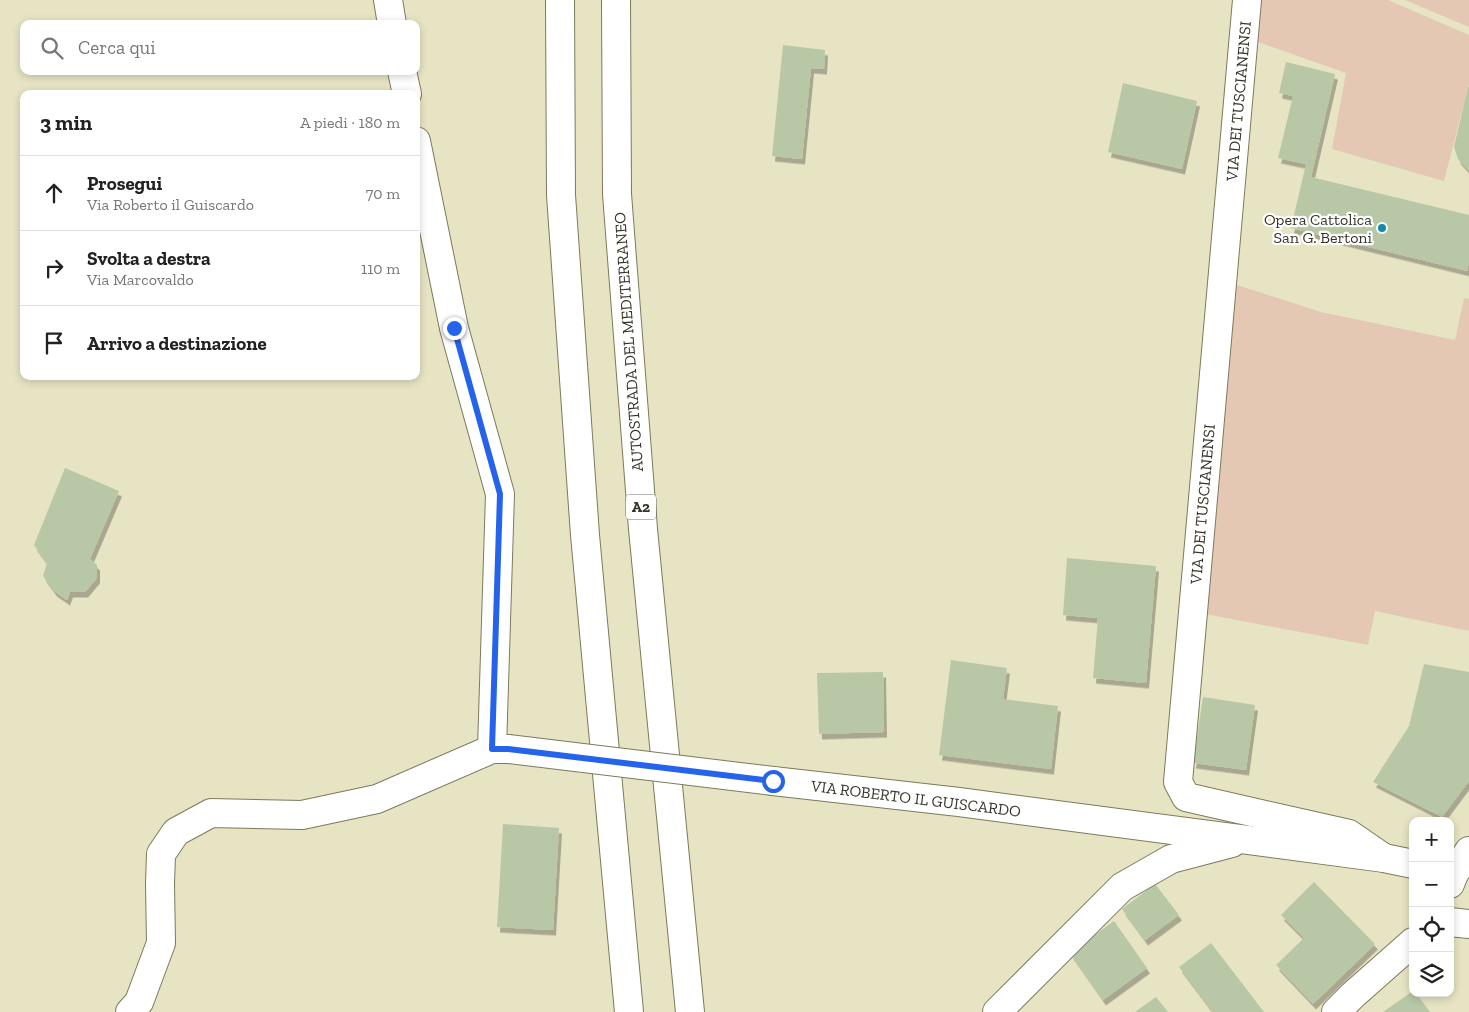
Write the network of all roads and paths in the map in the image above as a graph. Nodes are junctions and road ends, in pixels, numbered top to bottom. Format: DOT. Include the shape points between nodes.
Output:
graph roads {
  1 [pos="388,0"];
  2 [pos="560,0"];
  3 [pos="616,0"];
  4 [pos="1247,0"];
  5 [pos="391,20"];
  6 [pos="403,75"];
  7 [pos="406,90"];
  8 [pos="420,161"];
  9 [pos="500,749"];
  10 [pos="1245,840"];
  11 [pos="1469,851"];
  12 [pos="1384,858"];
  13 [pos="1409,863"];
  14 [pos="1454,874"];
  15 [pos="1454,922"];
  16 [pos="1469,924"];
  17 [pos="1409,945"];
  18 [pos="130,1012"];
  19 [pos="629,1012"];
  20 [pos="690,1012"];
  21 [pos="997,1012"];
  22 [pos="1336,1012"];
  1 -- 5 [label="main road"];
  2 -- 19 [label="main road" via="561,205 585,535"];
  3 -- 20 [label="main road, AUTOSTRADA DEL MEDITERRANEO / A2" via="617,194 643,530"];
  4 -- 12 [label="main road, VIA DEI TUSCIANENSI" via="1178,782 1186,797 1349,834"];
  6 -- 7 [label="main road"];
  8 -- 9 [label="main road" via="454,328 500,494"];
  9 -- 10 [label="main road, VIA ROBERTO IL GUISCARDO, bridge" via="958,802"];
  9 -- 18 [label="main road" via="377,799 302,815 211,813 176,832 162,854 161,943 139,1002"];
  10 -- 12 [label="main road, VIA ROBERTO IL GUISCARDO"];
  10 -- 21 [label="main road" via="1171,859 1122,887"];
  11 -- 14 [label="main road"];
  12 -- 13 [label="main road, VIA ROBERTO IL GUISCARDO"];
  15 -- 16 [label="main road"];
  17 -- 22 [label="main road"];
}
